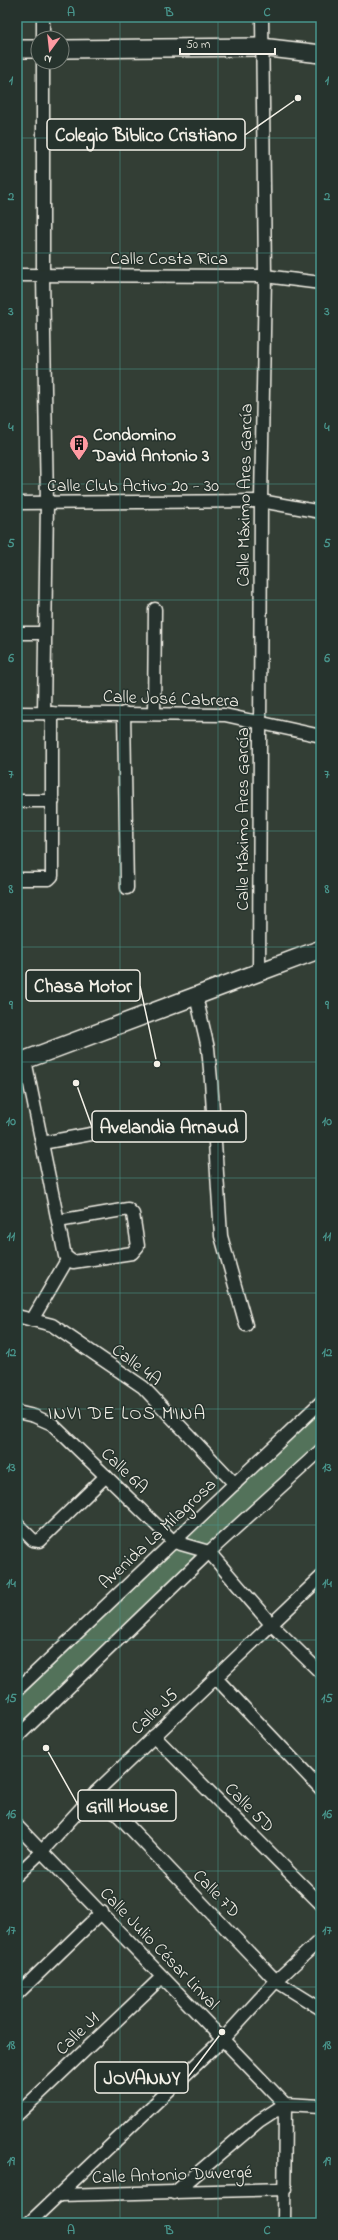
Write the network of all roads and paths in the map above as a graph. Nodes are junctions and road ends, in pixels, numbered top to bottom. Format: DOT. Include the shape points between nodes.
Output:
graph roads {
  1 [pos="43,17"];
  2 [pos="262,17"];
  3 [pos="43,30"];
  4 [pos="261,47"];
  5 [pos="17,49"];
  6 [pos="30,49"];
  7 [pos="70,49"];
  8 [pos="321,54"];
  9 [pos="43,70"];
  10 [pos="17,275"];
  11 [pos="43,276"];
  12 [pos="265,276"];
  13 [pos="321,283"];
  14 [pos="260,502"];
  15 [pos="17,503"];
  16 [pos="47,503"];
  17 [pos="321,512"];
  18 [pos="155,609"];
  19 [pos="17,633"];
  20 [pos="44,633"];
  21 [pos="17,713"];
  22 [pos="48,713"];
  23 [pos="124,713"];
  24 [pos="154,713"];
  25 [pos="261,721"];
  26 [pos="321,736"];
  27 [pos="17,801"];
  28 [pos="53,801"];
  29 [pos="17,879"];
  30 [pos="127,888"];
  31 [pos="321,949"];
  32 [pos="260,973"];
  33 [pos="196,996"];
  34 [pos="21,1061"];
  35 [pos="91,1134"];
  36 [pos="42,1143"];
  37 [pos="58,1220"];
  38 [pos="67,1260"];
  39 [pos="17,1316"];
  40 [pos="32,1320"];
  41 [pos="246,1325"];
  42 [pos="321,1402"];
  43 [pos="17,1412"];
  44 [pos="321,1450"];
  45 [pos="106,1476"];
  46 [pos="235,1484"];
  47 [pos="17,1524"];
  48 [pos="174,1542"];
  49 [pos="209,1552"];
  50 [pos="321,1577"];
  51 [pos="271,1624"];
  52 [pos="321,1673"];
  53 [pos="215,1677"];
  54 [pos="17,1690"];
  55 [pos="154,1736"];
  56 [pos="17,1737"];
  57 [pos="321,1788"];
  58 [pos="96,1792"];
  59 [pos="17,1826"];
  60 [pos="42,1851"];
  61 [pos="17,1875"];
  62 [pos="321,1904"];
  63 [pos="102,1912"];
  64 [pos="321,1938"];
  65 [pos="162,1977"];
  66 [pos="276,1982"];
  67 [pos="17,1994"];
  68 [pos="321,2008"];
  69 [pos="223,2039"];
  70 [pos="285,2104"];
  71 [pos="321,2106"];
  72 [pos="17,2116"];
  73 [pos="286,2189"];
  74 [pos="174,2193"];
  75 [pos="59,2196"];
  76 [pos="29,2223"];
  77 [pos="284,2223"];
  1 -- 3 [label="street"];
  2 -- 4 [label="street, Calle Máximo Ares García"];
  4 -- 7 [label="main road"];
  4 -- 8 [label="main road"];
  4 -- 12 [label="street, Calle Máximo Ares García"];
  5 -- 6 [label="main road"];
  9 -- 11 [label="street"];
  10 -- 11 [label="street, Calle Costa Rica"];
  11 -- 12 [label="street, Calle Costa Rica"];
  11 -- 16 [label="street"];
  12 -- 13 [label="street, Calle Costa Rica"];
  12 -- 14 [label="street, Calle Máximo Ares García"];
  14 -- 16 [label="street, Calle Club Activo 20 - 30"];
  14 -- 17 [label="street, Calle Club Activo 20 - 30"];
  14 -- 25 [label="street, Calle Máximo Ares García"];
  15 -- 16 [label="street, Calle Club Activo 20 - 30"];
  16 -- 20 [label="street"];
  18 -- 24 [label="street"];
  19 -- 20 [label="street"];
  20 -- 22 [label="street"];
  21 -- 22 [label="street, Calle José Cabrera"];
  22 -- 23 [label="street, Calle José Cabrera"];
  22 -- 28 [label="street"];
  23 -- 24 [label="street, Calle José Cabrera"];
  23 -- 30 [label="street"];
  24 -- 25 [label="street, Calle José Cabrera" via="225,715"];
  25 -- 26 [label="street, Calle José Cabrera"];
  25 -- 32 [label="street, Calle Máximo Ares García"];
  27 -- 28 [label="street"];
  28 -- 29 [label="street" via="51,878"];
  31 -- 32 [label="main road"];
  32 -- 33 [label="main road"];
  33 -- 34 [label="main road"];
  33 -- 41 [label="street" via="208,1048 221,1236"];
  34 -- 36 [label="street"];
  35 -- 36 [label="street"];
  36 -- 37 [label="street"];
  37 -- 38 [label="street"];
  37 -- 38 [label="street" via="128,1209 133,1214 138,1246 132,1253 73,1262"];
  38 -- 40 [label="street"];
  39 -- 40 [label="street, Calle 4A"];
  40 -- 46 [label="street, Calle 4A" via="52,1325 142,1387"];
  42 -- 46 [label="street, Avenida La Milagrosa"];
  43 -- 45 [label="street, Calle 6A" via="52,1424"];
  44 -- 49 [label="street"];
  45 -- 47 [label="street" via="39,1541 33,1540"];
  45 -- 48 [label="street, Calle 6A"];
  46 -- 48 [label="street, Avenida La Milagrosa"];
  48 -- 49 [label="street, Calle 6A"];
  48 -- 54 [label="street, Avenida La Milagrosa"];
  49 -- 51 [label="street"];
  49 -- 56 [label="street"];
  50 -- 51 [label="street, Calle J5"];
  51 -- 52 [label="street"];
  51 -- 53 [label="street, Calle J5"];
  53 -- 55 [label="street, Calle J5"];
  53 -- 57 [label="street"];
  55 -- 58 [label="street, Calle J5"];
  55 -- 62 [label="street, Calle 5D"];
  58 -- 60 [label="street, Calle J5"];
  58 -- 66 [label="street, Calle 7D"];
  59 -- 60 [label="street, Calle Julio César Linval"];
  60 -- 61 [label="street, Calle J5"];
  60 -- 63 [label="street, Calle Julio César Linval"];
  63 -- 65 [label="street, Calle Julio César Linval"];
  63 -- 67 [label="street"];
  64 -- 66 [label="street"];
  65 -- 69 [label="street, Calle Julio César Linval"];
  65 -- 72 [label="street, Calle J1"];
  66 -- 68 [label="street, Calle 7D"];
  66 -- 69 [label="street"];
  69 -- 70 [label="street, Calle Julio César Linval"];
  69 -- 75 [label="street"];
  70 -- 71 [label="street"];
  70 -- 73 [label="street"];
  70 -- 74 [label="street" via="259,2121"];
  73 -- 74 [label="street, Calle Antonio Duvergé"];
  73 -- 77 [label="street"];
  74 -- 75 [label="street, Calle Antonio Duvergé"];
  75 -- 76 [label="street"];
}
